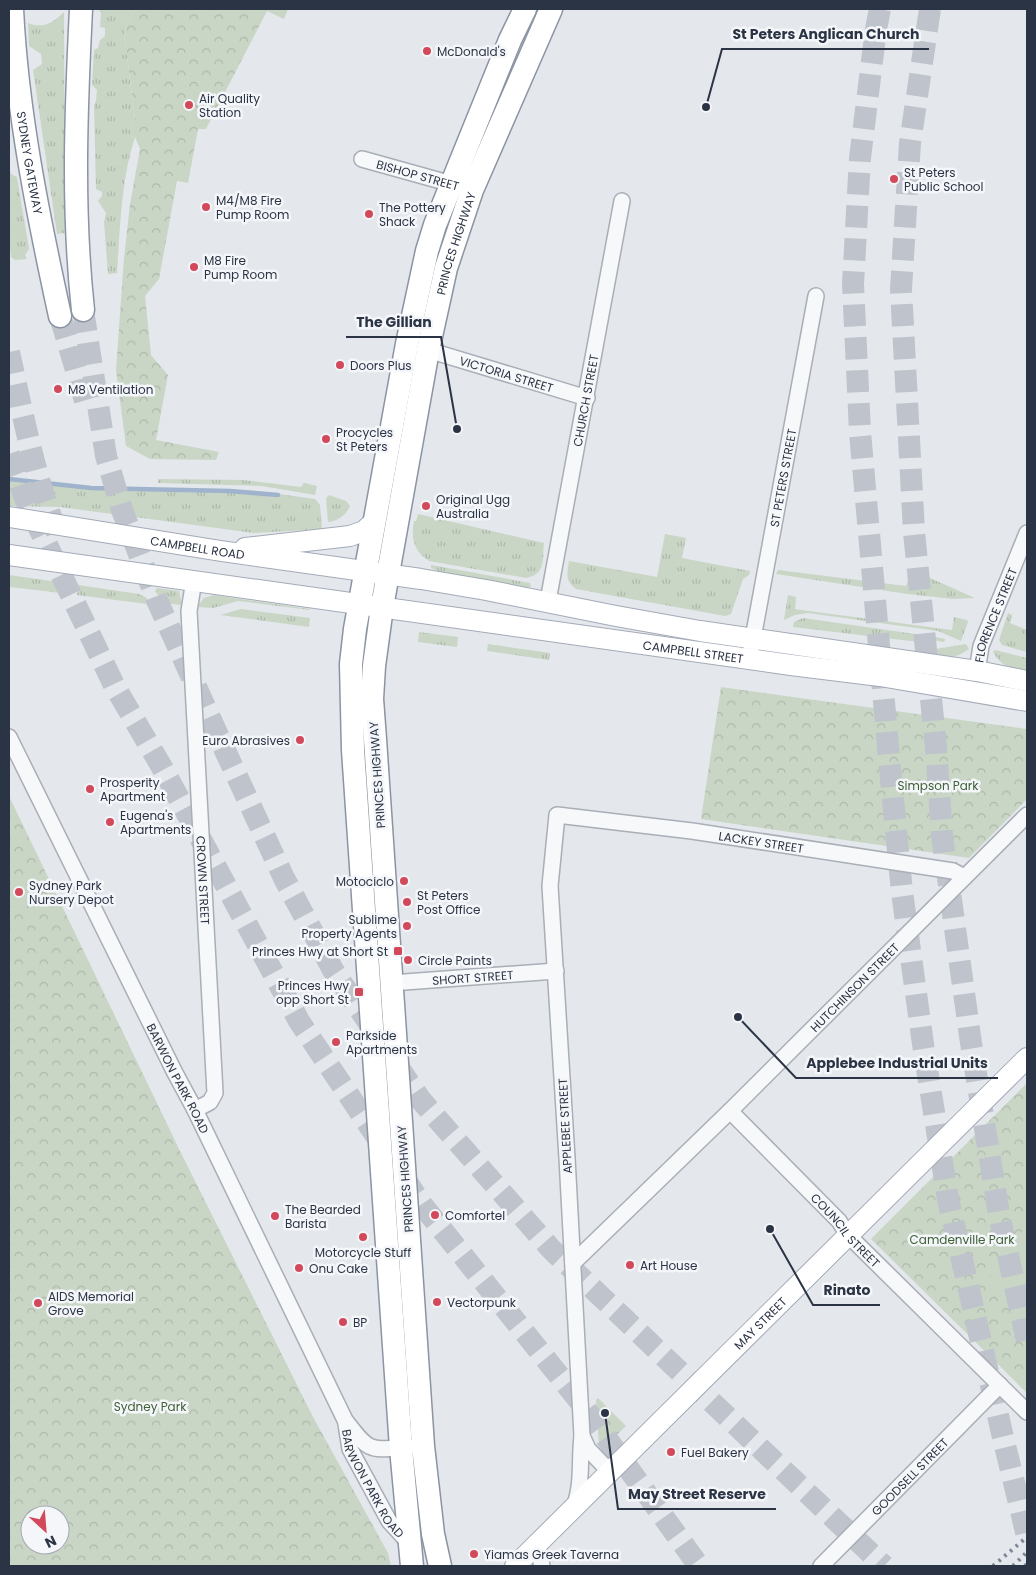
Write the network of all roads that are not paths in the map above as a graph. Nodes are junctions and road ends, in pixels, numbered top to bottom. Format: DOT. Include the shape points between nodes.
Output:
graph roads {
  1 [pos="80,9"];
  2 [pos="525,9"];
  3 [pos="551,9"];
  4 [pos="12,10"];
  5 [pos="362,159"];
  6 [pos="462,187"];
  7 [pos="622,201"];
  8 [pos="816,296"];
  9 [pos="83,310"];
  10 [pos="60,316"];
  11 [pos="428,350"];
  12 [pos="586,398"];
  13 [pos="9,517"];
  14 [pos="374,522"];
  15 [pos="1027,533"];
  16 [pos="221,551"];
  17 [pos="9,555"];
  18 [pos="376,573"];
  19 [pos="194,580"];
  20 [pos="548,601"];
  21 [pos="359,604"];
  22 [pos="382,607"];
  23 [pos="753,638"];
  24 [pos="749,659"];
  25 [pos="977,671"];
  26 [pos="1027,681"];
  27 [pos="1027,701"];
  28 [pos="9,737"];
  29 [pos="557,815"];
  30 [pos="1027,815"];
  31 [pos="964,877"];
  32 [pos="556,971"];
  33 [pos="391,983"];
  34 [pos="1027,1058"];
  35 [pos="195,1110"];
  36 [pos="730,1111"];
  37 [pos="848,1235"];
  38 [pos="573,1263"];
  39 [pos="1000,1386"];
  40 [pos="1027,1412"];
  41 [pos="345,1420"];
  42 [pos="582,1436"];
  43 [pos="401,1448"];
  44 [pos="610,1472"];
  45 [pos="365,1476"];
  46 [pos="573,1509"];
  47 [pos="409,1543"];
  48 [pos="537,1544"];
  49 [pos="412,1566"];
  50 [pos="440,1566"];
  51 [pos="515,1566"];
  52 [pos="542,1566"];
  53 [pos="820,1566"];
  1 -- 9 [label="highway" via="76,198"];
  2 -- 6 [label="highway, PRINCES HIGHWAY" via="510,40"];
  3 -- 6 [label="highway, PRINCES HIGHWAY"];
  4 -- 10 [label="highway, SYDNEY GATEWAY" via="25,126"];
  5 -- 6 [label="street, BISHOP STREET"];
  6 -- 11 [label="highway, PRINCES HIGHWAY"];
  6 -- 14 [label="highway, PRINCES HIGHWAY" via="435,225 427,251"];
  7 -- 12 [label="street, CHURCH STREET"];
  8 -- 23 [label="street, ST PETERS STREET"];
  11 -- 12 [label="street, VICTORIA STREET"];
  11 -- 18 [label="highway, PRINCES HIGHWAY"];
  12 -- 20 [label="street, CHURCH STREET"];
  13 -- 16 [label="main road, CAMPBELL ROAD"];
  14 -- 16 [label="main road" via="364,531 350,536"];
  14 -- 18 [label="highway, PRINCES HIGHWAY"];
  15 -- 25 [label="street, FLORENCE STREET" via="981,646"];
  16 -- 18 [label="main road, CAMPBELL ROAD"];
  17 -- 19 [label="main road"];
  18 -- 20 [label="main road, CAMPBELL STREET"];
  18 -- 21 [label="highway, PRINCES HIGHWAY"];
  18 -- 22 [label="highway, PRINCES HIGHWAY"];
  19 -- 21 [label="main road"];
  19 -- 35 [label="street, CROWN STREET" via="189,611 215,1093 210,1102"];
  20 -- 23 [label="main road, CAMPBELL STREET" via="624,618"];
  21 -- 22 [label="main road, CAMPBELL STREET"];
  21 -- 43 [label="highway, PRINCES HIGHWAY" via="351,664 351,713"];
  22 -- 24 [label="main road, CAMPBELL STREET"];
  22 -- 33 [label="highway, PRINCES HIGHWAY" via="372,700"];
  23 -- 24 [label="street, ST PETERS STREET"];
  23 -- 25 [label="main road, CAMPBELL STREET"];
  24 -- 27 [label="main road, CAMPBELL STREET"];
  25 -- 26 [label="main road, CAMPBELL STREET"];
  28 -- 35 [label="street, BARWON PARK ROAD"];
  29 -- 31 [label="street, LACKEY STREET" via="692,831 953,871"];
  29 -- 32 [label="street, APPLEBEE STREET" via="550,886"];
  30 -- 31 [label="street, HUTCHINSON STREET"];
  31 -- 36 [label="street, HUTCHINSON STREET"];
  32 -- 33 [label="street, SHORT STREET"];
  32 -- 38 [label="street, APPLEBEE STREET"];
  33 -- 43 [label="highway, PRINCES HIGHWAY"];
  34 -- 37 [label="main road, MAY STREET"];
  35 -- 41 [label="street, BARWON PARK ROAD"];
  36 -- 37 [label="street, COUNCIL STREET" via="839,1220"];
  36 -- 38 [label="street, HUTCHINSON STREET"];
  37 -- 39 [label="street, COUNCIL STREET"];
  37 -- 44 [label="main road, MAY STREET"];
  38 -- 42 [label="street, APPLEBEE STREET"];
  39 -- 40 [label="street, COUNCIL STREET"];
  39 -- 53 [label="street, GOODSELL STREET"];
  41 -- 43 [label="street, BARWON PARK ROAD" via="364,1444 373,1448"];
  41 -- 45 [label="street, BARWON PARK ROAD" via="350,1449"];
  42 -- 44 [label="street" via="588,1450"];
  42 -- 46 [label="street, APPLEBEE STREET" via="579,1488"];
  43 -- 45 [label="street" via="367,1462"];
  43 -- 47 [label="highway, PRINCES HIGHWAY"];
  43 -- 50 [label="highway, PRINCES HIGHWAY" via="433,1534"];
  44 -- 46 [label="main road, MAY STREET"];
  45 -- 47 [label="street, BARWON PARK ROAD" via="389,1521"];
  46 -- 48 [label="main road, MAY STREET"];
  47 -- 49 [label="highway, PRINCES HIGHWAY"];
  48 -- 51 [label="main road, MAY STREET"];
  48 -- 52 [label="street"];
}
